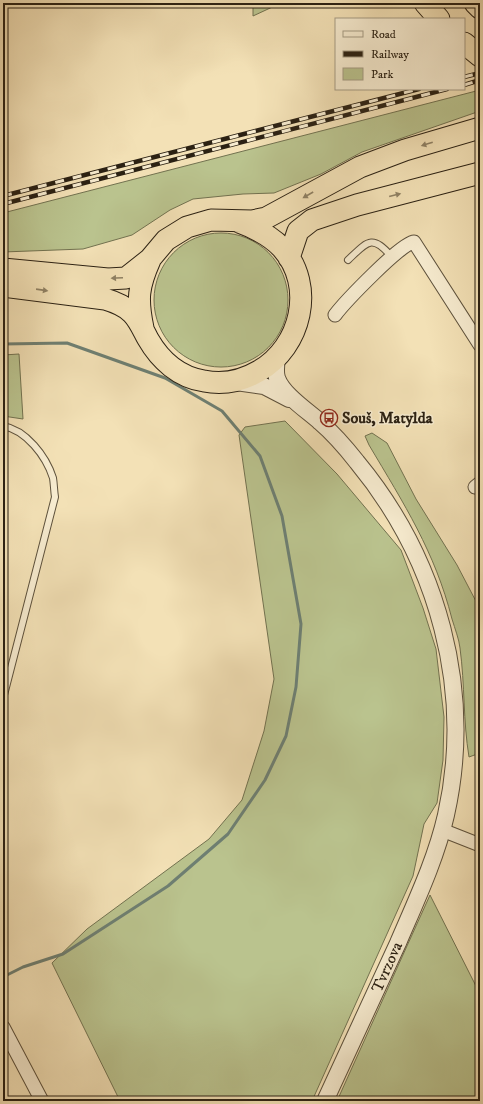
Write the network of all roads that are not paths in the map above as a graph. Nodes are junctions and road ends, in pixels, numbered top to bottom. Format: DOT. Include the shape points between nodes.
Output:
graph roads {
  1 [pos="425,3"];
  2 [pos="475,3"];
  3 [pos="480,8"];
  4 [pos="438,18"];
  5 [pos="465,44"];
  6 [pos="480,56"];
  7 [pos="480,128"];
  8 [pos="480,174"];
  9 [pos="236,221"];
  10 [pos="392,257"];
  11 [pos="289,258"];
  12 [pos="150,259"];
  13 [pos="348,260"];
  14 [pos="3,269"];
  15 [pos="3,286"];
  16 [pos="335,315"];
  17 [pos="143,328"];
  18 [pos="480,345"];
  19 [pos="277,358"];
  20 [pos="233,382"];
  21 [pos="299,405"];
  22 [pos="3,426"];
  23 [pos="3,700"];
  24 [pos="442,830"];
  25 [pos="480,845"];
  26 [pos="3,1027"];
  27 [pos="42,1101"];
  28 [pos="325,1101"];
  1 -- 4 [label="highway"];
  2 -- 3 [label="highway"];
  5 -- 6 [label="highway"];
  7 -- 9 [label="highway, one-way" via="405,150 360,167 266,218"];
  11 -- 8 [label="highway, one-way" via="298,231 312,220 357,204"];
  9 -- 11 [label="highway" via="256,228 271,238"];
  9 -- 12 [label="highway" via="211,220 187,226 166,240"];
  10 -- 13 [label="lane" via="380,244 373,242 364,245"];
  10 -- 16 [label="street"];
  10 -- 18 [label="street" via="406,244 414,242"];
  11 -- 19 [label="highway" via="299,285 301,306 293,334"];
  12 -- 14 [label="highway, one-way" via="126,278 108,279"];
  12 -- 17 [label="highway" via="139,293 138,305"];
  15 -- 17 [label="highway, one-way" via="106,299 120,304 132,313"];
  17 -- 20 [label="highway" via="155,350 181,373 204,381"];
  19 -- 20 [label="highway" via="252,375"];
  19 -- 21 [label="street" via="278,381"];
  20 -- 21 [label="street" via="264,386"];
  21 -- 24 [label="street, Tvrzova" via="338,440 374,484 406,535 434,595 449,652 455,707 453,769"];
  22 -- 23 [label="lane" via="28,437 52,478 55,497"];
  24 -- 25 [label="street"];
  24 -- 28 [label="street, Tvrzova" via="418,897"];
  26 -- 27 [label="street"];
}
